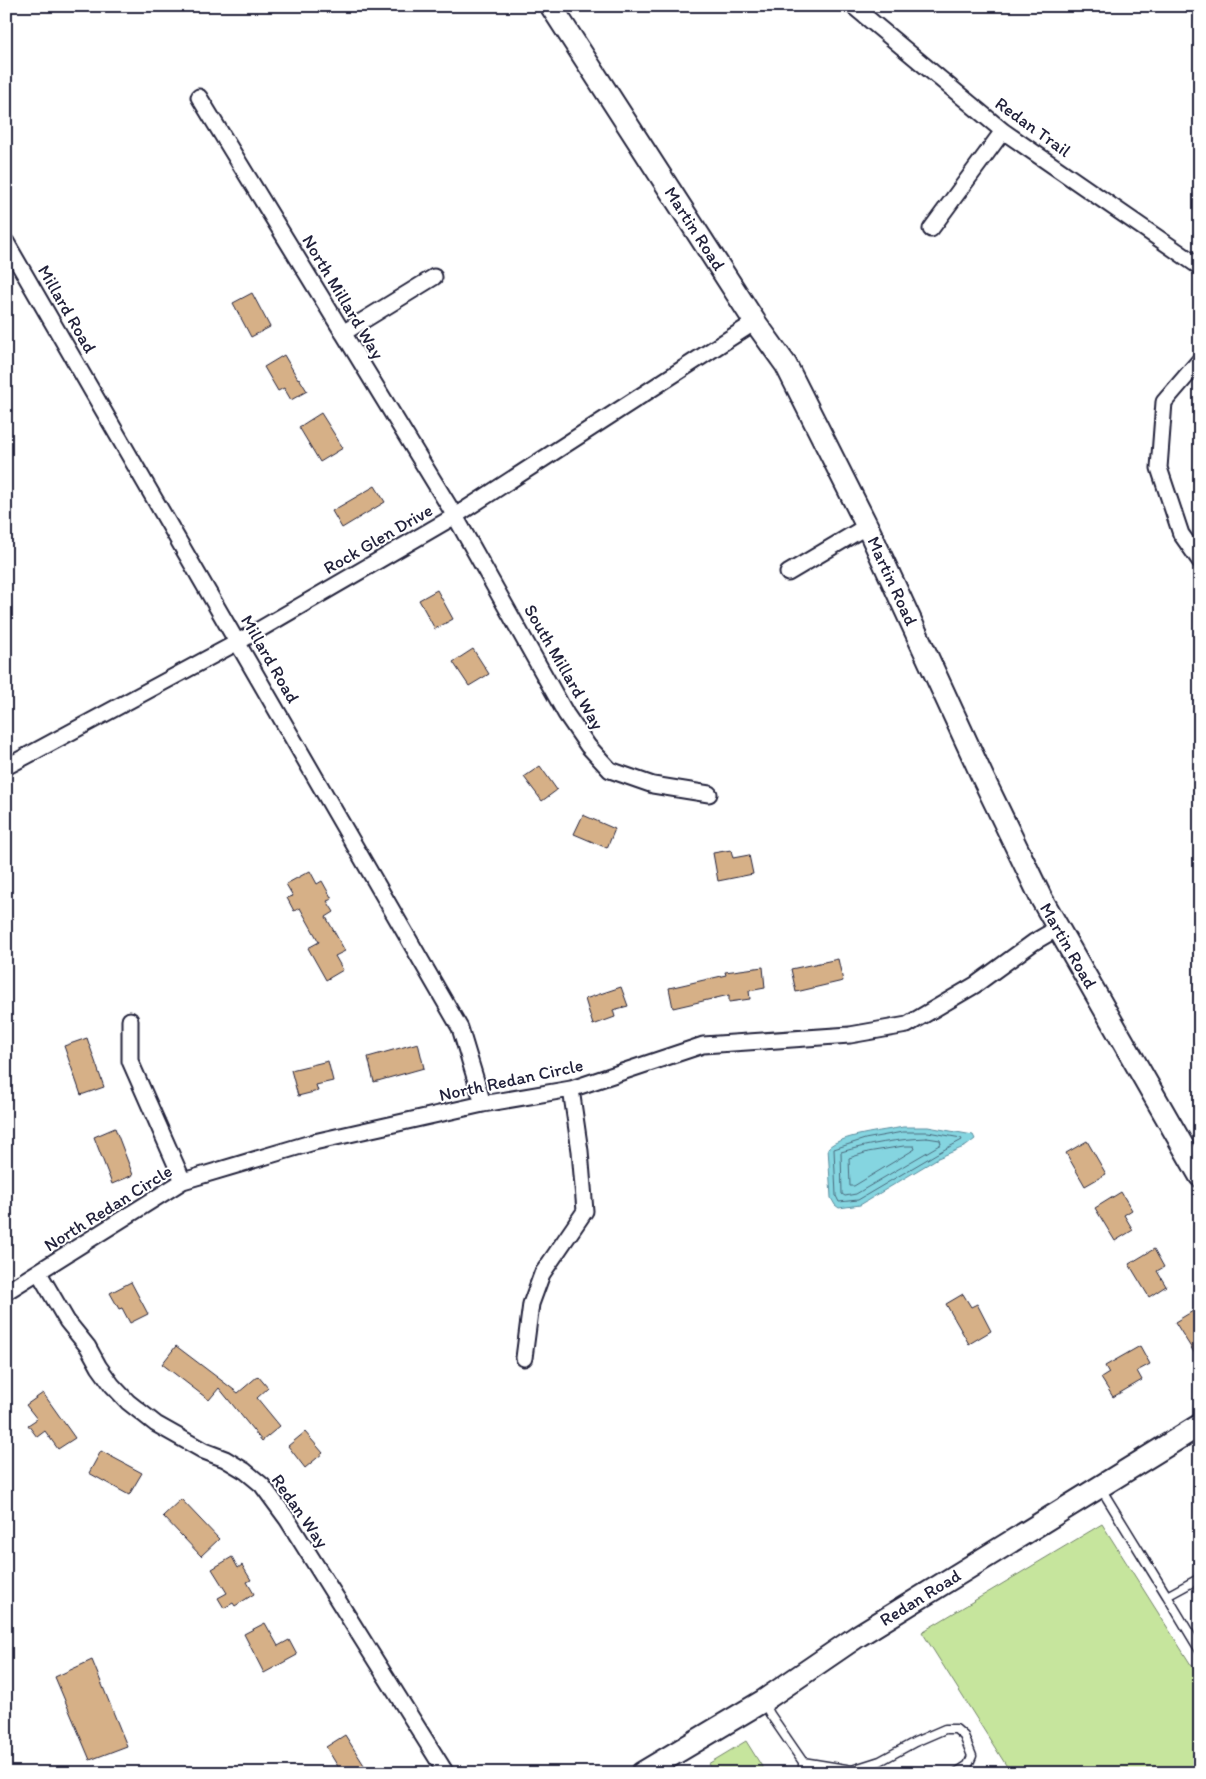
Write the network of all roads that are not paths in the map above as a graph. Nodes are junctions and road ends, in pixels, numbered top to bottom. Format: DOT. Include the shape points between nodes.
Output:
graph roads {
  1 [pos="551,6"];
  2 [pos="853,6"];
  3 [pos="199,97"];
  4 [pos="1003,131"];
  5 [pos="931,229"];
  6 [pos="6,242"];
  7 [pos="1200,266"];
  8 [pos="434,277"];
  9 [pos="755,322"];
  10 [pos="343,333"];
  11 [pos="1200,360"];
  12 [pos="456,516"];
  13 [pos="867,526"];
  14 [pos="1200,561"];
  15 [pos="788,573"];
  16 [pos="238,642"];
  17 [pos="6,767"];
  18 [pos="709,794"];
  19 [pos="1058,928"];
  20 [pos="130,1020"];
  21 [pos="571,1089"];
  22 [pos="483,1104"];
  23 [pos="1200,1176"];
  24 [pos="183,1181"];
  25 [pos="39,1273"];
  26 [pos="6,1292"];
  27 [pos="524,1358"];
  28 [pos="1200,1425"];
  29 [pos="1100,1487"];
  30 [pos="1200,1578"];
  31 [pos="1167,1596"];
  32 [pos="1200,1651"];
  33 [pos="763,1701"];
  34 [pos="803,1762"];
  35 [pos="446,1773"];
  36 [pos="642,1773"];
  37 [pos="803,1773"];
  38 [pos="956,1773"];
  1 -- 9 [label="street, Martin Road"];
  2 -- 4 [label="street, Redan Trail"];
  3 -- 10 [label="street, North Millard Way"];
  4 -- 5 [label="street"];
  4 -- 7 [label="street, Redan Trail"];
  6 -- 16 [label="street, Millard Road"];
  8 -- 10 [label="street"];
  9 -- 12 [label="street, Rock Glen Drive"];
  9 -- 13 [label="street, Martin Road" via="786,365"];
  10 -- 12 [label="street, North Millard Way"];
  11 -- 14 [label="street" via="1164,402 1159,468 1181,534"];
  12 -- 16 [label="street, Rock Glen Drive"];
  12 -- 18 [label="street, South Millard Way" via="566,714 588,746 610,770 653,785"];
  13 -- 15 [label="street"];
  13 -- 19 [label="street, Martin Road" via="982,778"];
  16 -- 17 [label="street, Rock Glen Drive"];
  16 -- 22 [label="street, Millard Road" via="460,1028"];
  19 -- 21 [label="street, North Redan Circle" via="975,985 907,1025 850,1035 702,1045"];
  19 -- 23 [label="street, Martin Road"];
  20 -- 24 [label="street" via="130,1062"];
  21 -- 22 [label="street, North Redan Circle"];
  21 -- 27 [label="street" via="585,1211 542,1274 531,1304"];
  22 -- 24 [label="street, North Redan Circle" via="314,1142"];
  24 -- 25 [label="street, North Redan Circle"];
  25 -- 26 [label="street, North Redan Circle"];
  25 -- 35 [label="street, Redan Way" via="67,1321 112,1385 128,1402 156,1424 232,1463 262,1485 287,1519"];
  28 -- 29 [label="street, Redan Road"];
  29 -- 31 [label="lane"];
  29 -- 33 [label="street, Redan Road" via="858,1636"];
  30 -- 31 [label="lane"];
  31 -- 32 [label="lane"];
  33 -- 34 [label="lane"];
  33 -- 36 [label="street, Redan Road"];
  34 -- 37 [label="lane"];
  34 -- 38 [label="lane" via="852,1770 880,1761 945,1729 956,1729 964,1736 972,1756 968,1765"];
}
